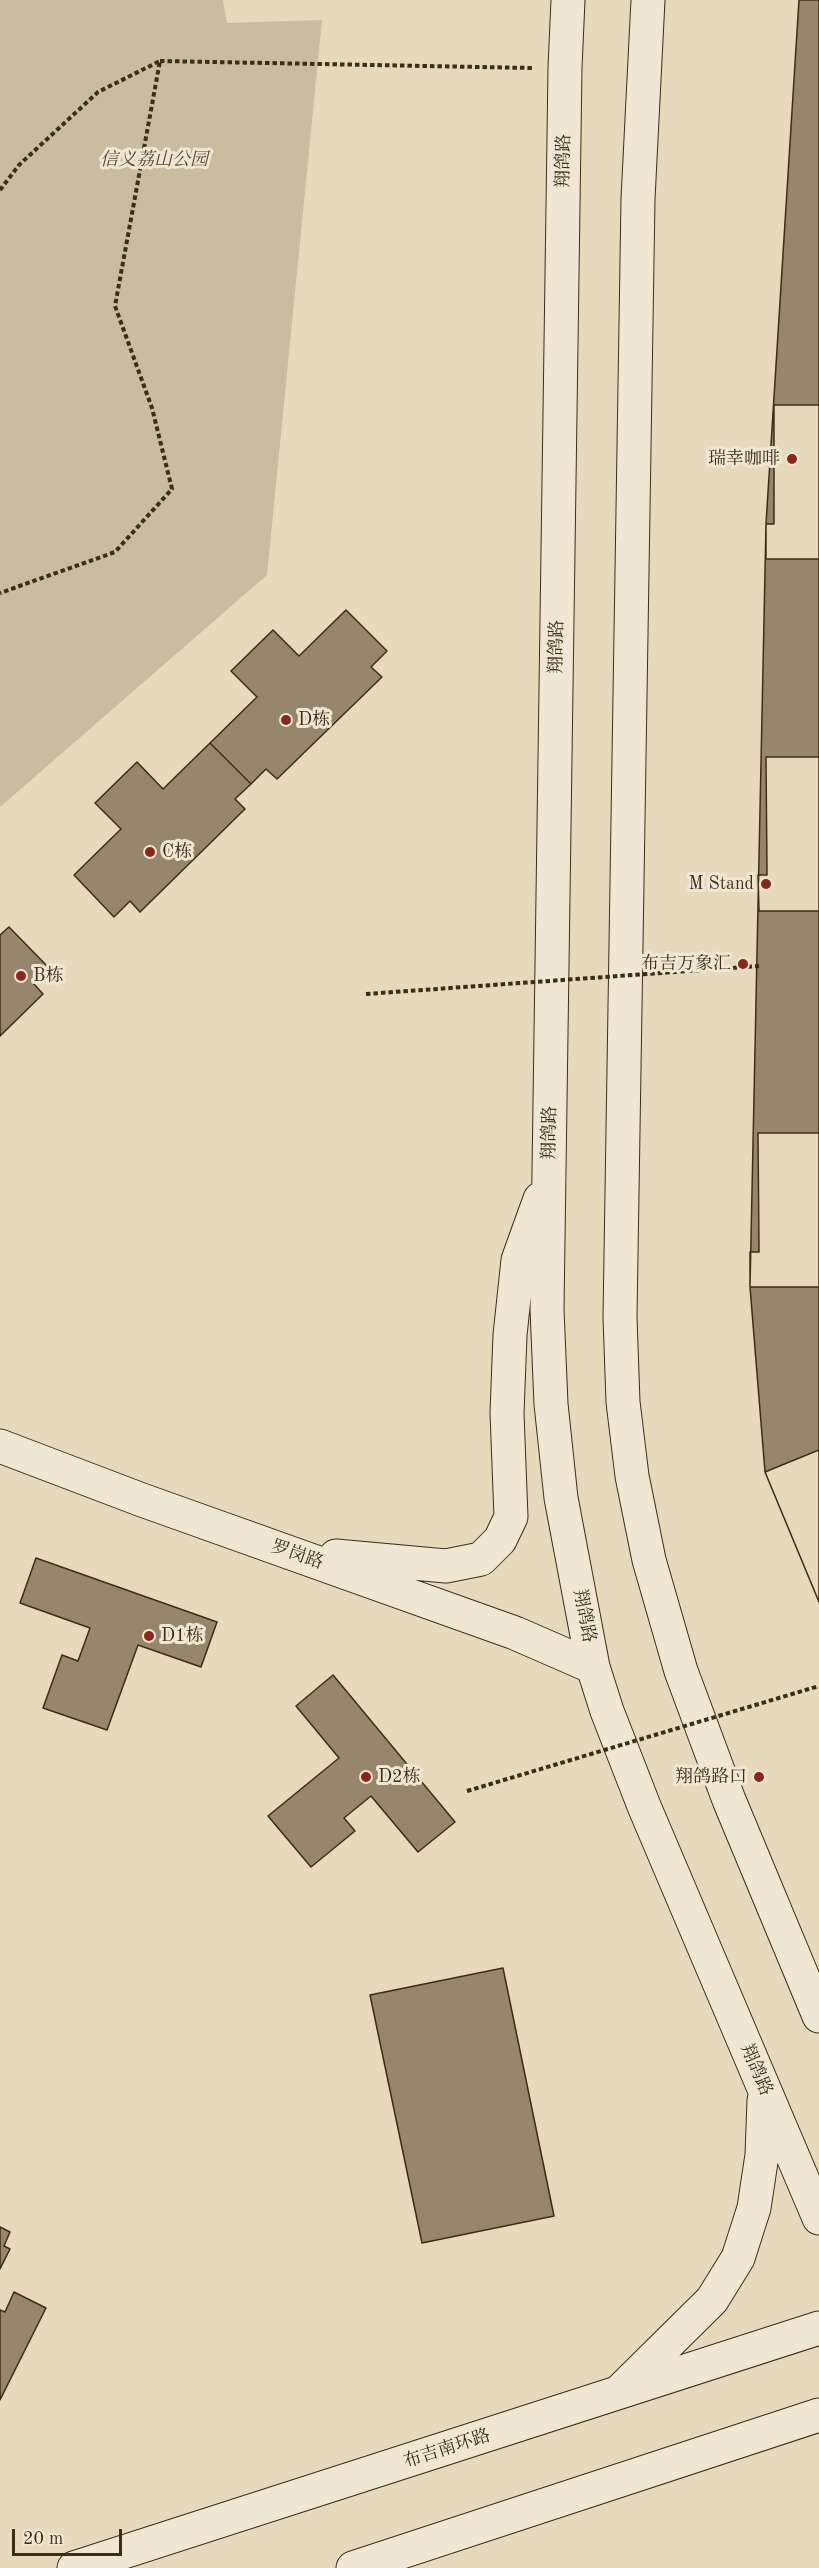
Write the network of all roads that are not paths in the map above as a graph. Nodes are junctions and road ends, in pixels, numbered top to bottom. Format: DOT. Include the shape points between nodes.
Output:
graph roads {
  1 [pos="568,0"];
  2 [pos="648,0"];
  3 [pos="549,1172"];
  4 [pos="0,1446"];
  5 [pos="291,1553"];
  6 [pos="593,1667"];
  7 [pos="819,2016"];
  8 [pos="764,2089"];
  9 [pos="819,2218"];
  10 [pos="819,2328"];
  11 [pos="615,2396"];
  12 [pos="819,2415"];
  13 [pos="74,2568"];
  14 [pos="353,2568"];
  1 -- 3 [label="street, 翔鸽路"];
  2 -- 7 [label="street" via="638,199 620,1317 623,1402 632,1476 650,1560 681,1671 729,1800"];
  3 -- 5 [label="street" via="518,1260 507,1413 511,1517 500,1540 481,1559 446,1566"];
  3 -- 6 [label="street, 翔鸽路" via="547,1310 551,1404 561,1498"];
  4 -- 5 [label="street, 罗岗路"];
  5 -- 6 [label="street, 罗岗路" via="516,1633"];
  6 -- 8 [label="street, 翔鸽路" via="644,1806"];
  8 -- 9 [label="street, 翔鸽路"];
  8 -- 11 [label="street" via="762,2155 754,2208 738,2258 712,2300"];
  10 -- 11 [label="street, 布吉南环路"];
  11 -- 13 [label="street, 布吉南环路"];
  12 -- 14 [label="street"];
}
